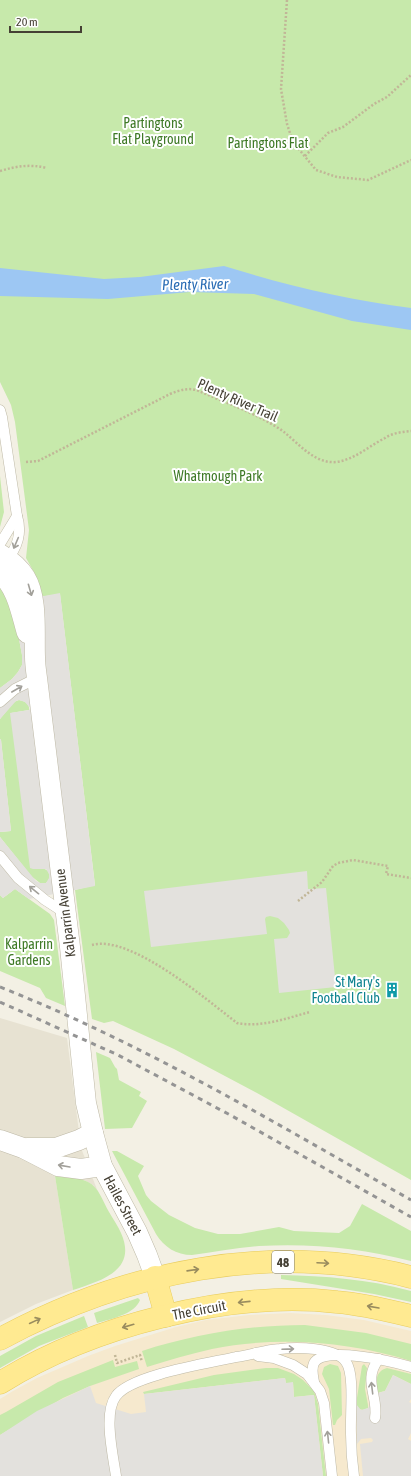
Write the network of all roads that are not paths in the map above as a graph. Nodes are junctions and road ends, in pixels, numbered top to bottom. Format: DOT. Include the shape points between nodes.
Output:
graph roads {
  1 [pos="0,410"];
  2 [pos="17,516"];
  3 [pos="2,559"];
  4 [pos="37,678"];
  5 [pos="0,702"];
  6 [pos="0,856"];
  7 [pos="65,913"];
  8 [pos="92,1133"];
  9 [pos="0,1140"];
  10 [pos="23,1148"];
  11 [pos="102,1166"];
  12 [pos="155,1277"];
  13 [pos="411,1277"];
  14 [pos="166,1316"];
  15 [pos="411,1316"];
  16 [pos="0,1339"];
  17 [pos="338,1355"];
  18 [pos="236,1357"];
  19 [pos="379,1359"];
  20 [pos="411,1367"];
  21 [pos="314,1382"];
  22 [pos="0,1383"];
  23 [pos="375,1418"];
  24 [pos="116,1476"];
  25 [pos="332,1476"];
  26 [pos="354,1476"];
  1 -- 2 [label="lane"];
  2 -- 3 [label="lane"];
  2 -- 3 [label="lane, one-way" via="20,524 18,542"];
  3 -- 4 [label="street, Kalparrin Avenue" via="6,578 15,594 35,658"];
  5 -- 4 [label="lane, one-way" via="15,689"];
  4 -- 7 [label="street, Kalparrin Avenue"];
  7 -- 6 [label="lane, one-way" via="18,878"];
  7 -- 8 [label="street, Kalparrin Avenue" via="86,1103"];
  8 -- 10 [label="street, Hailes Street" via="56,1148"];
  8 -- 11 [label="street, Kalparrin Avenue"];
  9 -- 10 [label="street, Hailes Street"];
  11 -- 10 [label="street, Hailes Street, one-way" via="81,1169 58,1166"];
  11 -- 12 [label="street, Hailes Street" via="137,1232"];
  12 -- 13 [label="main road, 48, one-way" via="218,1266 261,1262 347,1264"];
  12 -- 14 [label="main road"];
  16 -- 12 [label="main road, 48, one-way" via="60,1310"];
  15 -- 14 [label="main road, The Circuit, one-way" via="378,1308 295,1299 220,1305"];
  14 -- 22 [label="main road, The Circuit, one-way" via="128,1326 72,1347"];
  18 -- 17 [label="lane, one-way" via="288,1348"];
  17 -- 19 [label="lane"];
  17 -- 21 [label="lane" via="324,1356 314,1362"];
  17 -- 26 [label="lane" via="346,1361 350,1374"];
  18 -- 21 [label="lane" via="261,1356 281,1360 307,1374"];
  18 -- 24 [label="lane" via="138,1381 116,1395 109,1417"];
  19 -- 20 [label="lane"];
  23 -- 19 [label="lane, one-way" via="376,1407 370,1384 373,1369"];
  25 -- 21 [label="lane, one-way" via="324,1399"];
}
